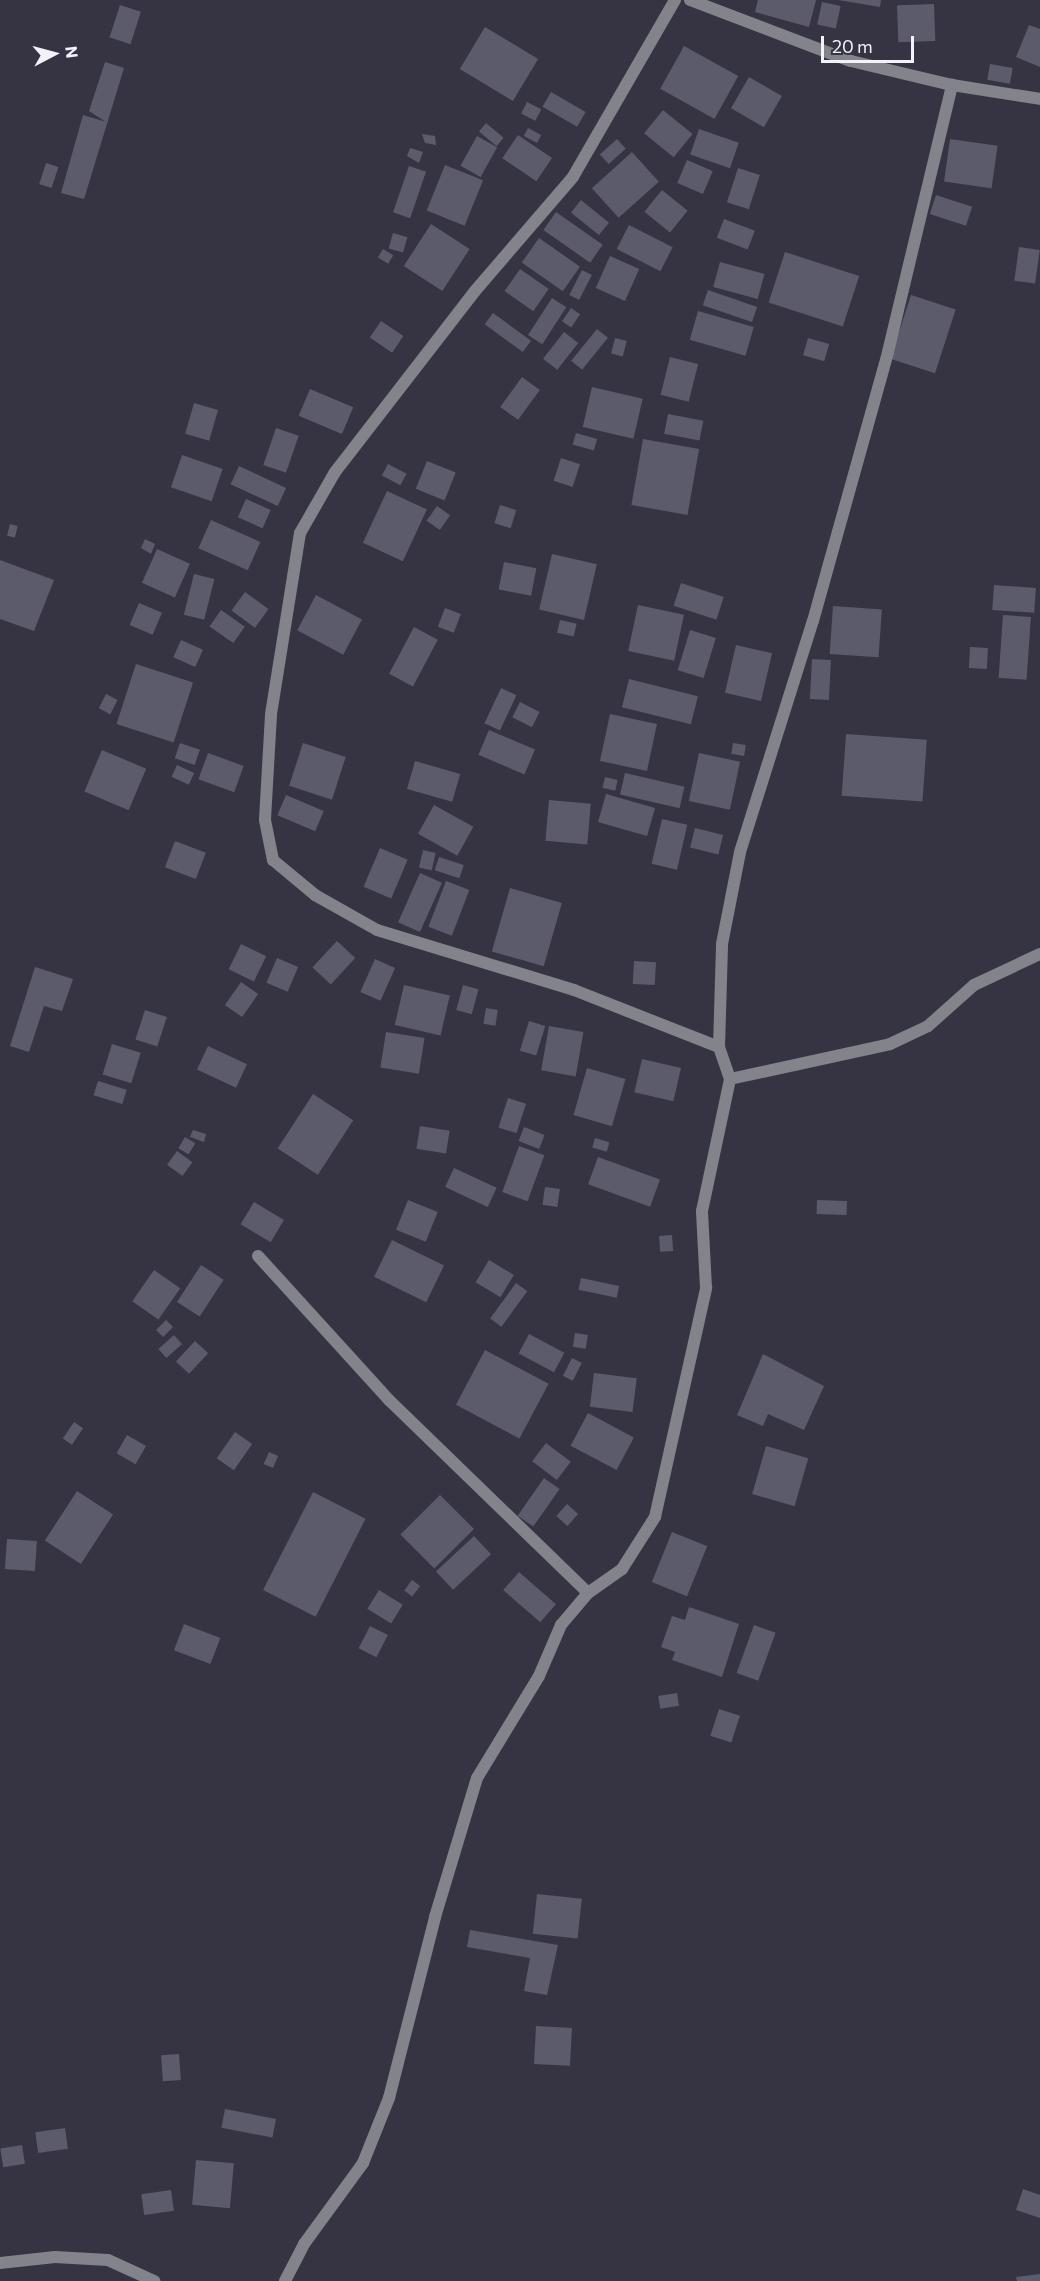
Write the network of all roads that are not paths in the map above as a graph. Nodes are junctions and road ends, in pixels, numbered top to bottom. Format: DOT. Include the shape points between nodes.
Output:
graph roads {
  1 [pos="675,0"];
  2 [pos="690,0"];
  3 [pos="952,85"];
  4 [pos="1040,99"];
  5 [pos="1040,954"];
  6 [pos="719,1047"];
  7 [pos="730,1079"];
  8 [pos="258,1256"];
  9 [pos="588,1593"];
  10 [pos="0,2263"];
  11 [pos="154,2281"];
  12 [pos="285,2281"];
  1 -- 6 [label="street" via="573,177 475,291 336,472 300,533 271,715 265,820 273,860 315,896 377,930 574,990"];
  2 -- 3 [label="street" via="851,61"];
  3 -- 4 [label="street"];
  3 -- 6 [label="street" via="888,352 813,621 740,852 722,944"];
  5 -- 7 [label="street" via="974,985 928,1026 890,1044"];
  6 -- 7 [label="street"];
  7 -- 9 [label="street" via="702,1211 706,1288 655,1516 622,1569"];
  8 -- 9 [label="street" via="389,1400"];
  9 -- 12 [label="street" via="561,1625 539,1676 477,1778 435,1917 389,2098 363,2163 304,2244"];
  10 -- 11 [label="street" via="55,2257 108,2260"];
}
